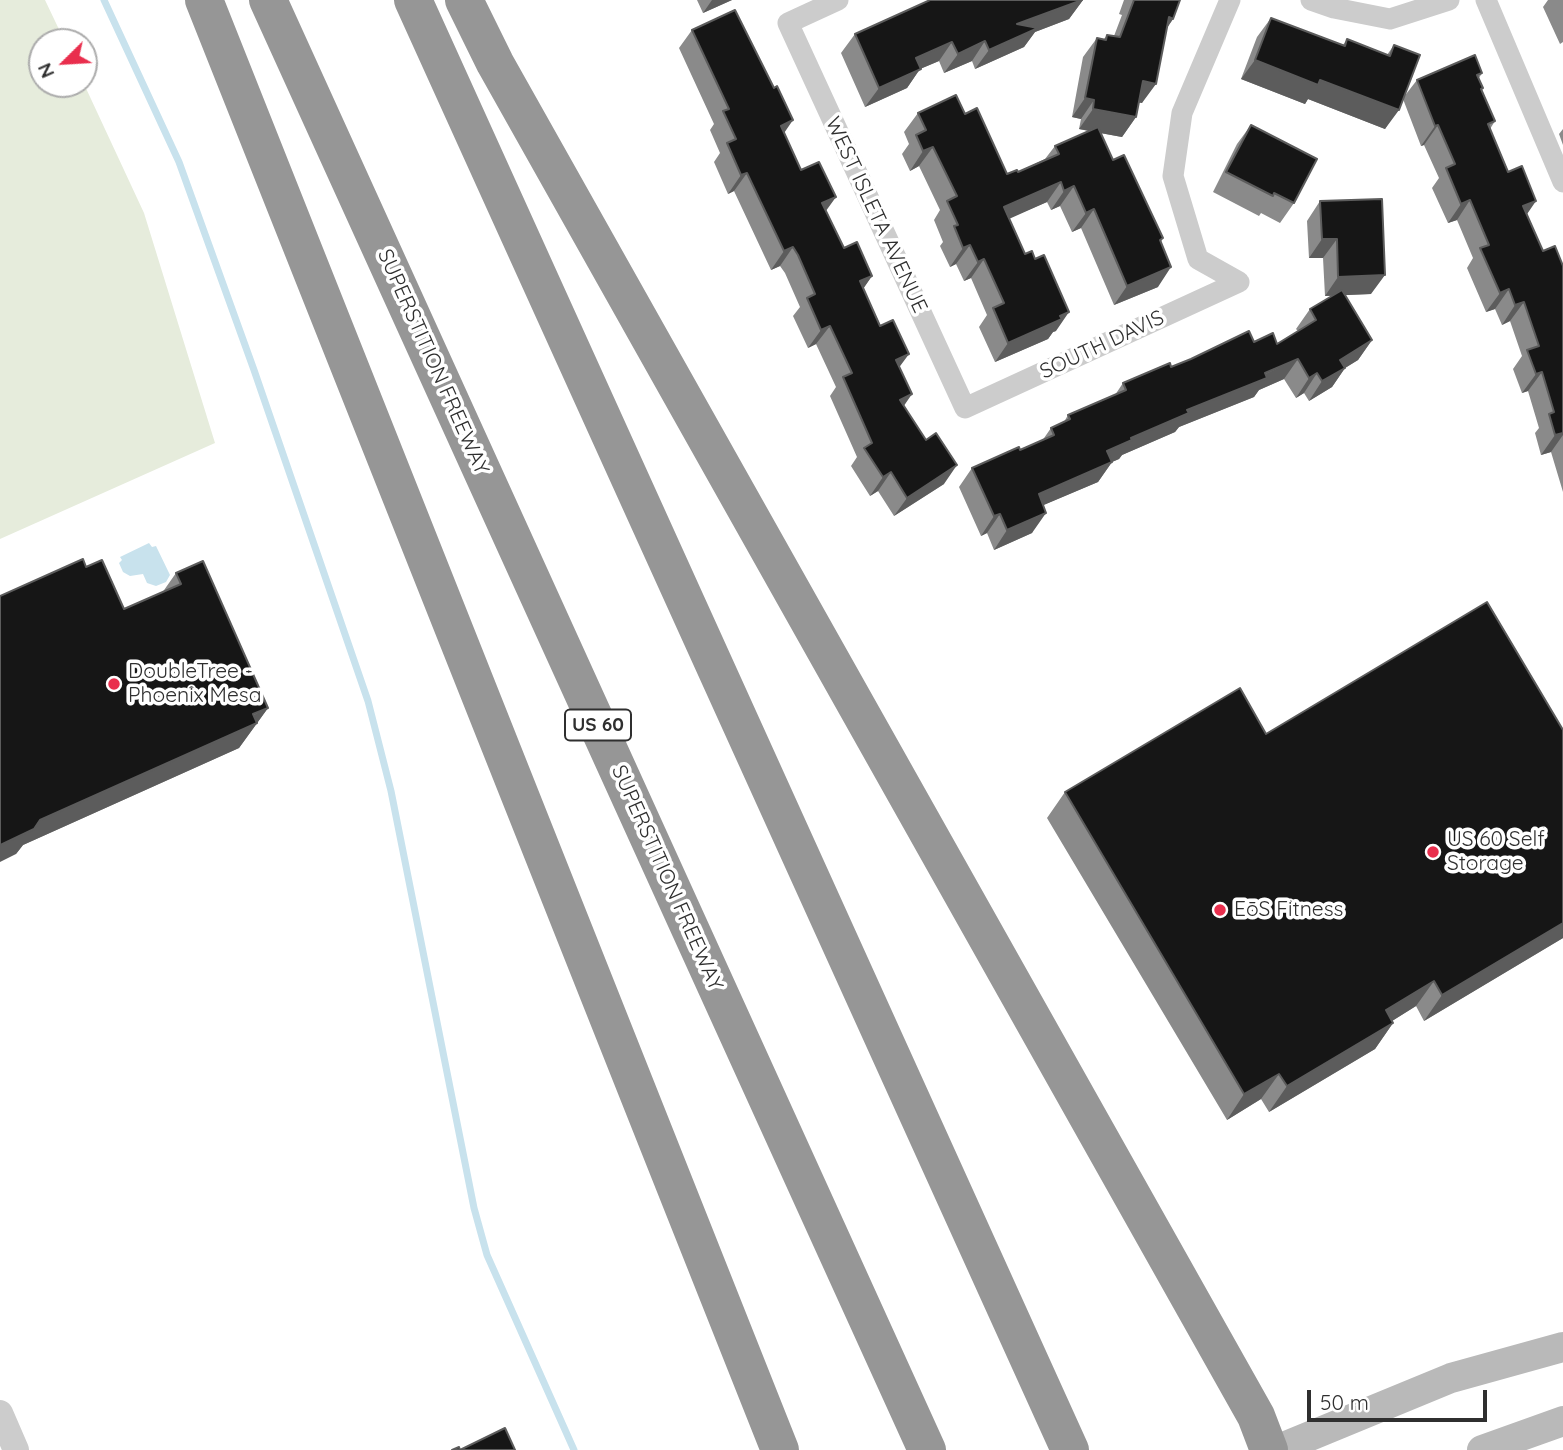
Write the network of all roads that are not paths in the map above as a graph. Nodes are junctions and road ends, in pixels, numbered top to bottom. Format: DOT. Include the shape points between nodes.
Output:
graph roads {
  1 [pos="204,0"];
  2 [pos="268,0"];
  3 [pos="413,0"];
  4 [pos="464,0"];
  5 [pos="838,0"];
  6 [pos="1230,0"];
  7 [pos="1311,0"];
  8 [pos="1450,0"];
  9 [pos="1486,0"];
  10 [pos="1563,182"];
  11 [pos="965,408"];
  12 [pos="1563,1347"];
  13 [pos="0,1413"];
  14 [pos="1563,1421"];
  15 [pos="16,1450"];
  16 [pos="780,1450"];
  17 [pos="928,1450"];
  18 [pos="1070,1450"];
  19 [pos="1269,1450"];
  20 [pos="1276,1450"];
  21 [pos="1482,1450"];
  1 -- 16 [label="highway"];
  2 -- 17 [label="highway, SUPERSTITION FREEWAY / US 60"];
  3 -- 18 [label="highway"];
  4 -- 19 [label="highway" via="1256,1416"];
  5 -- 11 [label="street, WEST ISLETA AVENUE" via="788,23"];
  6 -- 11 [label="street, SOUTH DAVIS" via="1182,113 1173,176 1198,259 1239,282"];
  7 -- 8 [label="street" via="1390,19"];
  9 -- 10 [label="street"];
  12 -- 20 [label="main road" via="1451,1378"];
  13 -- 15 [label="street"];
  14 -- 21 [label="main road"];
}
